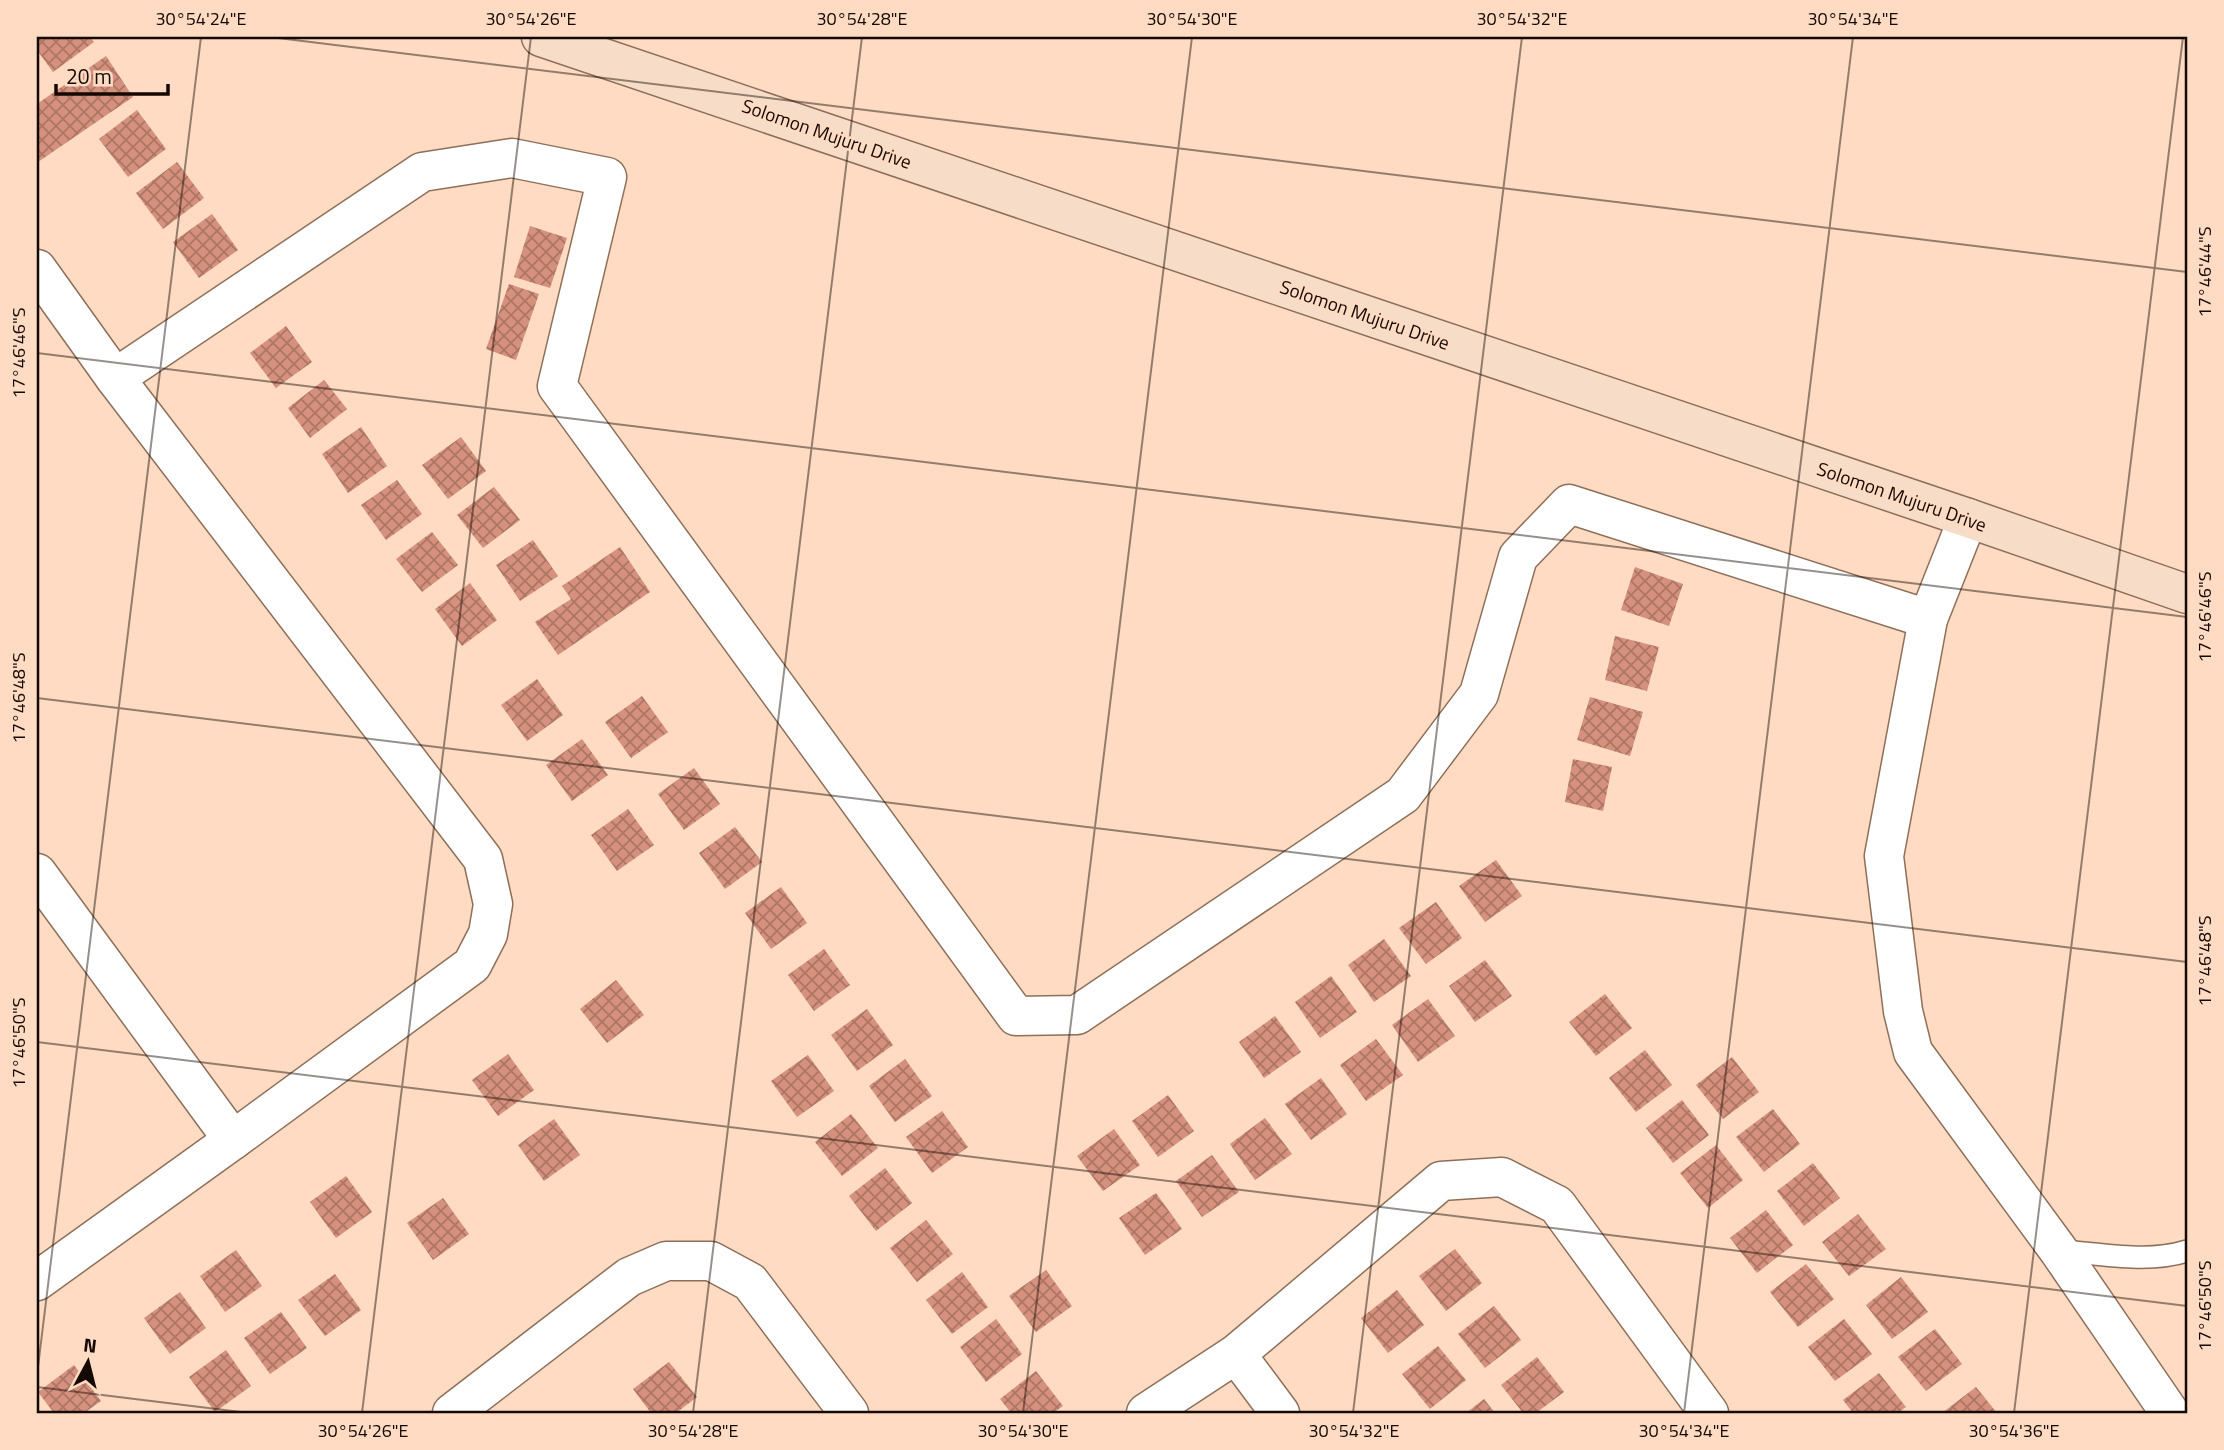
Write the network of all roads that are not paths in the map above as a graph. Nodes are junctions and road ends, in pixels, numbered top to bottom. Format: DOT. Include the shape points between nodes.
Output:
graph roads {
  1 [pos="541,37"];
  2 [pos="37,270"];
  3 [pos="115,378"];
  4 [pos="1968,518"];
  5 [pos="2187,594"];
  6 [pos="1928,619"];
  7 [pos="37,873"];
  8 [pos="233,1140"];
  9 [pos="2059,1251"];
  10 [pos="2187,1251"];
  11 [pos="37,1281"];
  12 [pos="1236,1354"];
  13 [pos="452,1413"];
  14 [pos="849,1413"];
  15 [pos="1146,1413"];
  16 [pos="1280,1413"];
  17 [pos="1710,1413"];
  18 [pos="2170,1413"];
  1 -- 4 [label="street, Solomon Mujuru Drive"];
  2 -- 3 [label="street"];
  3 -- 6 [label="street" via="422,172 512,158 607,177 557,386 1016,1016 1077,1015 1403,795 1479,694 1518,557 1569,504"];
  3 -- 8 [label="street" via="483,859 492,904 488,934 472,965"];
  4 -- 5 [label="street, Solomon Mujuru Drive"];
  4 -- 6 [label="street"];
  6 -- 9 [label="street" via="1884,856 1903,1011 1913,1052"];
  7 -- 8 [label="street"];
  8 -- 11 [label="street"];
  9 -- 10 [label="lane" via="2134,1258"];
  9 -- 18 [label="street"];
  12 -- 15 [label="street"];
  12 -- 16 [label="street"];
  12 -- 17 [label="street" via="1441,1181 1502,1177 1557,1205"];
  13 -- 14 [label="street" via="629,1278 666,1261 711,1261 750,1282"];
}
